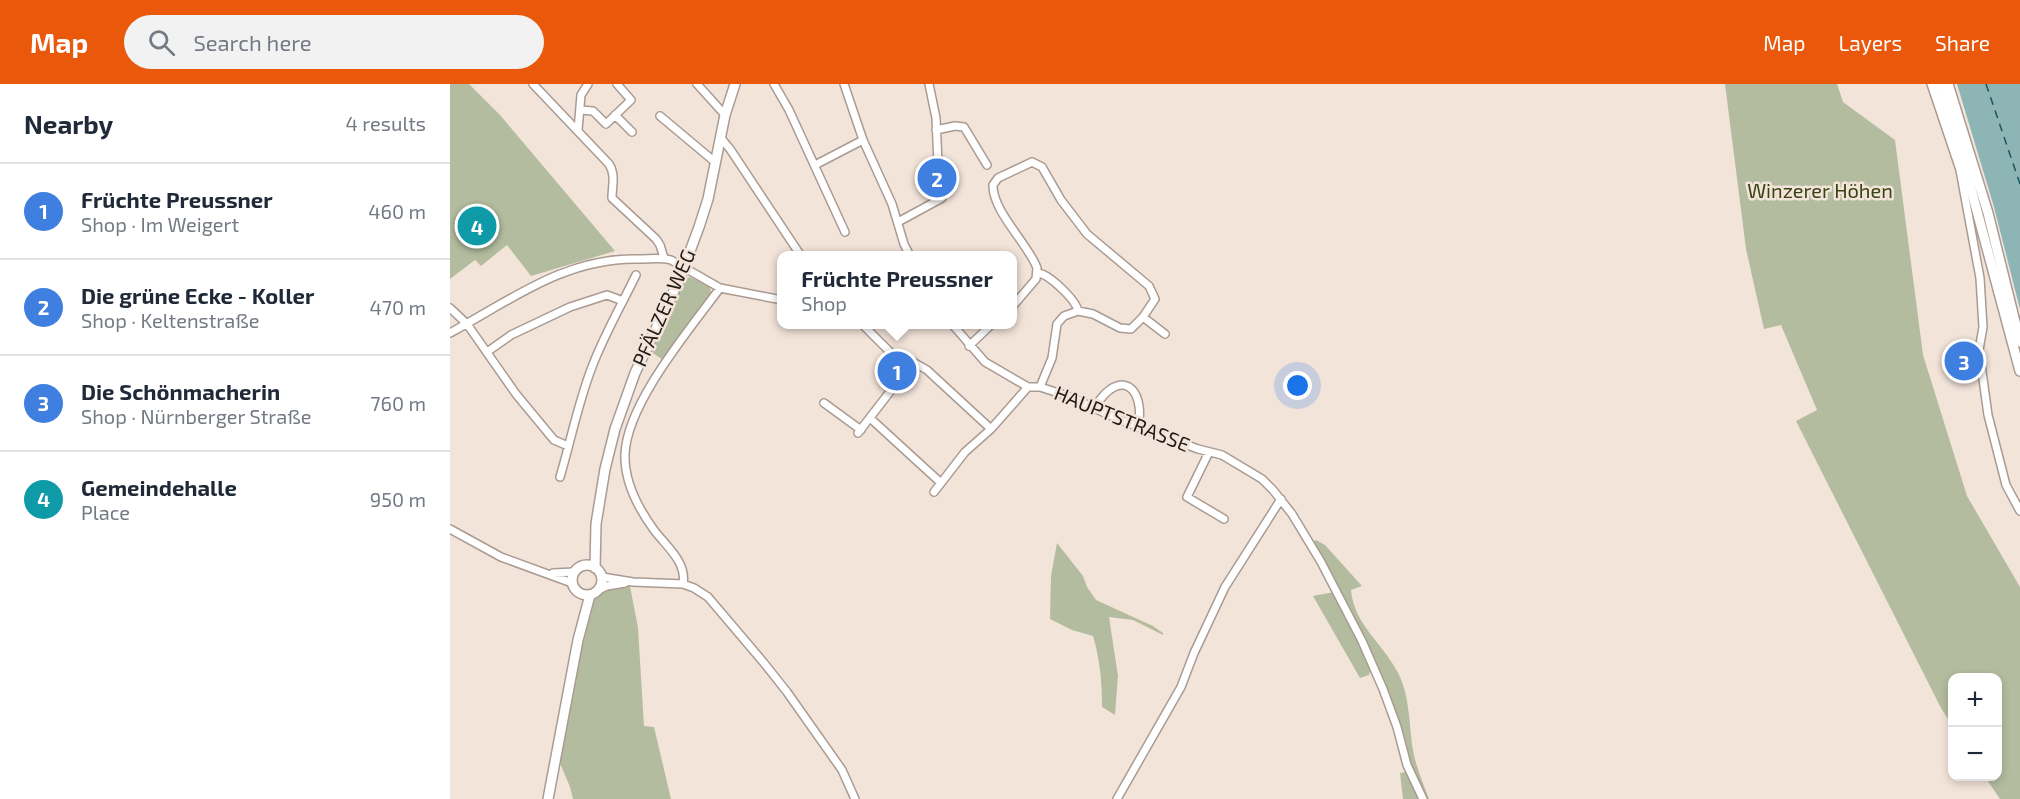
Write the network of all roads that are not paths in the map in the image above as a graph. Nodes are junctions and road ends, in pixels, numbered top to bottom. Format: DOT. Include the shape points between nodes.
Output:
graph roads {
  1 [pos="534,84"];
  2 [pos="588,84"];
  3 [pos="616,84"];
  4 [pos="697,84"];
  5 [pos="735,84"];
  6 [pos="774,84"];
  7 [pos="844,84"];
  8 [pos="928,84"];
  9 [pos="1931,84"];
  10 [pos="1939,84"];
  11 [pos="1948,84"];
  12 [pos="580,110"];
  13 [pos="615,115"];
  14 [pos="725,115"];
  15 [pos="660,116"];
  16 [pos="578,130"];
  17 [pos="936,130"];
  18 [pos="632,132"];
  19 [pos="720,137"];
  20 [pos="863,140"];
  21 [pos="715,162"];
  22 [pos="815,165"];
  23 [pos="987,165"];
  24 [pos="898,222"];
  25 [pos="845,232"];
  26 [pos="798,251"];
  27 [pos="908,251"];
  28 [pos="664,258"];
  29 [pos="684,267"];
  30 [pos="1038,273"];
  31 [pos="636,275"];
  32 [pos="720,288"];
  33 [pos="777,299"];
  34 [pos="623,301"];
  35 [pos="1017,301"];
  36 [pos="450,308"];
  37 [pos="1078,311"];
  38 [pos="1143,317"];
  39 [pos="467,324"];
  40 [pos="867,329"];
  41 [pos="956,329"];
  42 [pos="987,329"];
  43 [pos="450,333"];
  44 [pos="1165,334"];
  45 [pos="2020,342"];
  46 [pos="969,346"];
  47 [pos="487,352"];
  48 [pos="913,362"];
  49 [pos="2020,371"];
  50 [pos="1028,387"];
  51 [pos="1040,387"];
  52 [pos="824,403"];
  53 [pos="1095,408"];
  54 [pos="870,418"];
  55 [pos="1138,427"];
  56 [pos="991,429"];
  57 [pos="568,446"];
  58 [pos="1209,452"];
  59 [pos="560,477"];
  60 [pos="941,483"];
  61 [pos="934,492"];
  62 [pos="1281,499"];
  63 [pos="2020,511"];
  64 [pos="1224,519"];
  65 [pos="597,524"];
  66 [pos="450,529"];
  67 [pos="584,566"];
  68 [pos="595,568"];
  69 [pos="574,572"];
  70 [pos="550,573"];
  71 [pos="602,577"];
  72 [pos="633,582"];
  73 [pos="572,583"];
  74 [pos="683,584"];
  75 [pos="578,592"];
  76 [pos="594,592"];
  77 [pos="578,640"];
  78 [pos="548,799"];
  79 [pos="855,799"];
  80 [pos="1117,799"];
  81 [pos="1423,799"];
  1 -- 16 [label="street"];
  2 -- 12 [label="street" via="581,95"];
  3 -- 13 [label="street" via="631,100"];
  4 -- 14 [label="street"];
  5 -- 14 [label="street, PFÄLZER WEG"];
  6 -- 22 [label="street"];
  7 -- 20 [label="street"];
  8 -- 17 [label="street"];
  9 -- 63 [label="street" via="1960,170 1980,278 1980,350 1988,415 2006,485"];
  10 -- 49 [label="street"];
  11 -- 45 [label="street" via="1988,213"];
  12 -- 13 [label="street" via="593,111 606,124"];
  12 -- 16 [label="street"];
  13 -- 18 [label="street"];
  14 -- 19 [label="street, PFÄLZER WEG"];
  15 -- 21 [label="street"];
  16 -- 28 [label="street" via="613,170 612,198 656,239"];
  17 -- 23 [label="street" via="964,127"];
  17 -- 24 [label="street" via="942,198"];
  19 -- 21 [label="street, PFÄLZER WEG"];
  19 -- 26 [label="street"];
  20 -- 22 [label="street"];
  20 -- 24 [label="street"];
  21 -- 29 [label="street, PFÄLZER WEG" via="708,199"];
  22 -- 25 [label="street"];
  24 -- 27 [label="street"];
  28 -- 29 [label="street"];
  28 -- 39 [label="street" via="627,258 567,270 531,285"];
  29 -- 32 [label="street"];
  29 -- 65 [label="street, PFÄLZER WEG" via="634,373 609,453"];
  30 -- 35 [label="street"];
  30 -- 37 [label="street" via="1046,275 1075,303"];
  30 -- 38 [label="street" via="993,188 998,178 1032,162 1042,167 1087,234 1153,290 1154,303"];
  31 -- 34 [label="street"];
  32 -- 33 [label="street"];
  32 -- 74 [label="street" via="670,355 627,434 629,486 651,526 683,568"];
  34 -- 47 [label="street" via="607,295 570,307 519,331"];
  34 -- 57 [label="street" via="592,366"];
  36 -- 39 [label="street"];
  37 -- 38 [label="street" via="1126,330 1135,327"];
  37 -- 51 [label="street" via="1064,316 1057,324 1052,358"];
  38 -- 44 [label="street"];
  39 -- 43 [label="street"];
  39 -- 47 [label="street"];
  40 -- 48 [label="street" via="893,356"];
  41 -- 46 [label="street, HAUPTSTRASSE"];
  42 -- 46 [label="street"];
  46 -- 50 [label="street, HAUPTSTRASSE" via="985,362"];
  47 -- 57 [label="street" via="554,440"];
  48 -- 54 [label="street"];
  48 -- 56 [label="street" via="927,370"];
  50 -- 51 [label="street, HAUPTSTRASSE"];
  50 -- 56 [label="street"];
  51 -- 53 [label="street, HAUPTSTRASSE"];
  52 -- 54 [label="street" via="859,432"];
  53 -- 55 [label="street, HAUPTSTRASSE"];
  53 -- 55 [label="street" via="1108,390 1122,384 1139,404"];
  54 -- 60 [label="street"];
  55 -- 58 [label="street, HAUPTSTRASSE"];
  56 -- 60 [label="street"];
  57 -- 59 [label="street"];
  58 -- 62 [label="street, HAUPTSTRASSE" via="1243,466"];
  58 -- 64 [label="street" via="1187,497"];
  60 -- 61 [label="street"];
  62 -- 80 [label="street" via="1225,588 1181,687"];
  62 -- 81 [label="street, HAUPTSTRASSE" via="1321,562 1374,668 1407,765"];
  65 -- 67 [label="street"];
  65 -- 68 [label="street"];
  66 -- 70 [label="street" via="501,557"];
  67 -- 68 [label="street"];
  67 -- 69 [label="street"];
  68 -- 71 [label="street"];
  69 -- 70 [label="street"];
  69 -- 73 [label="street"];
  70 -- 73 [label="street"];
  71 -- 72 [label="street"];
  71 -- 76 [label="street" via="601,586"];
  72 -- 74 [label="street"];
  72 -- 76 [label="street"];
  73 -- 75 [label="street"];
  74 -- 79 [label="street" via="708,597 765,663 842,770"];
  75 -- 76 [label="street"];
  75 -- 77 [label="street"];
  76 -- 77 [label="street"];
  77 -- 78 [label="street"];
}
